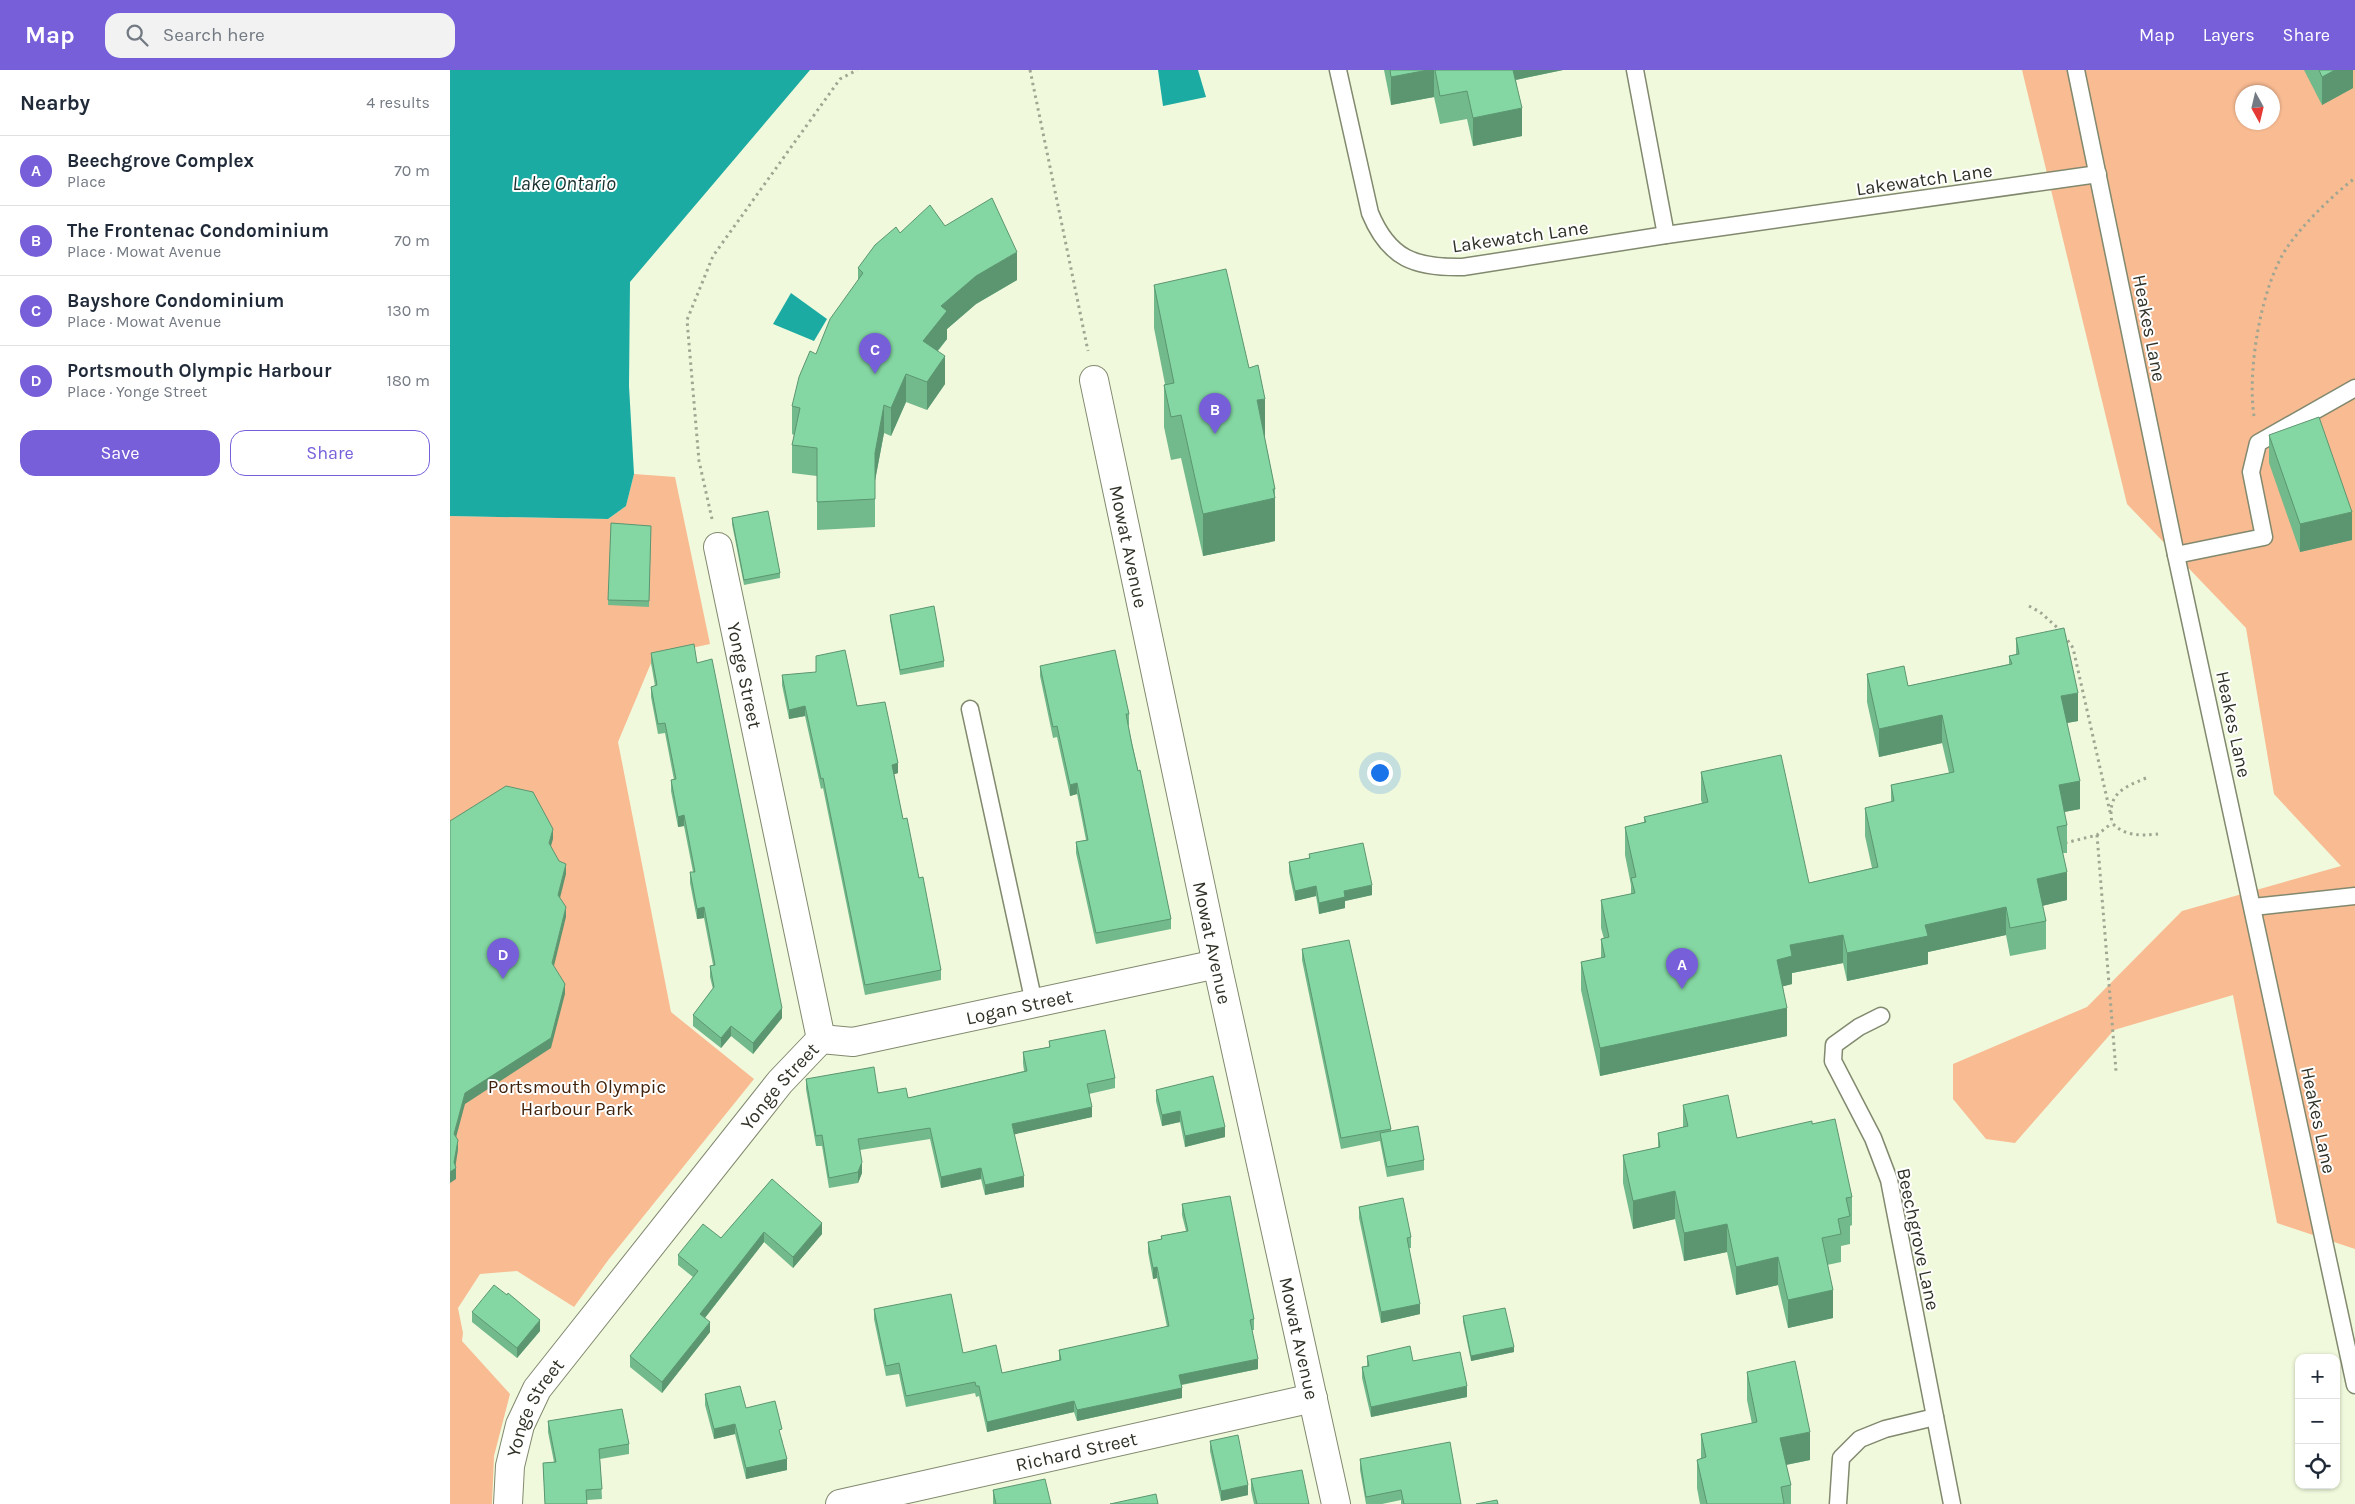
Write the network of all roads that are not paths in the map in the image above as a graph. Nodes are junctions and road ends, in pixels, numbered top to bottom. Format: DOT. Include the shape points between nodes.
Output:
graph roads {
  1 [pos="1338,70"];
  2 [pos="1635,70"];
  3 [pos="2076,70"];
  4 [pos="2098,174"];
  5 [pos="1666,235"];
  6 [pos="1094,380"];
  7 [pos="2355,388"];
  8 [pos="718,547"];
  9 [pos="2176,555"];
  10 [pos="970,709"];
  11 [pos="2355,896"];
  12 [pos="2253,907"];
  13 [pos="1217,964"];
  14 [pos="1034,1003"];
  15 [pos="1881,1016"];
  16 [pos="821,1039"];
  17 [pos="2355,1385"];
  18 [pos="1313,1398"];
  19 [pos="1935,1417"];
  20 [pos="508,1504"];
  21 [pos="840,1504"];
  22 [pos="1336,1504"];
  23 [pos="1838,1504"];
  24 [pos="1952,1504"];
  1 -- 5 [label="lane, Lakewatch Lane" via="1370,213 1377,231 1393,250 1412,262 1437,267 1463,267"];
  2 -- 5 [label="lane"];
  3 -- 4 [label="lane, Heakes Lane"];
  4 -- 5 [label="lane, Lakewatch Lane"];
  4 -- 9 [label="lane, Heakes Lane"];
  6 -- 13 [label="street, Mowat Avenue"];
  7 -- 9 [label="lane" via="2258,443 2251,472 2264,537"];
  8 -- 16 [label="street, Yonge Street"];
  9 -- 12 [label="lane, Heakes Lane"];
  10 -- 14 [label="lane"];
  11 -- 12 [label="lane"];
  12 -- 17 [label="lane, Heakes Lane"];
  13 -- 14 [label="street, Logan Street"];
  13 -- 18 [label="street, Mowat Avenue"];
  14 -- 16 [label="street, Logan Street" via="853,1042"];
  15 -- 19 [label="lane, Beechgrove Lane" via="1834,1045 1833,1061 1873,1138 1889,1180"];
  16 -- 20 [label="street, Yonge Street" via="780,1082 537,1389 520,1425 510,1466"];
  18 -- 21 [label="street, Richard Street"];
  18 -- 22 [label="street, Mowat Avenue"];
  19 -- 23 [label="lane" via="1885,1429 1860,1439 1841,1458"];
  19 -- 24 [label="lane, Beechgrove Lane"];
}
